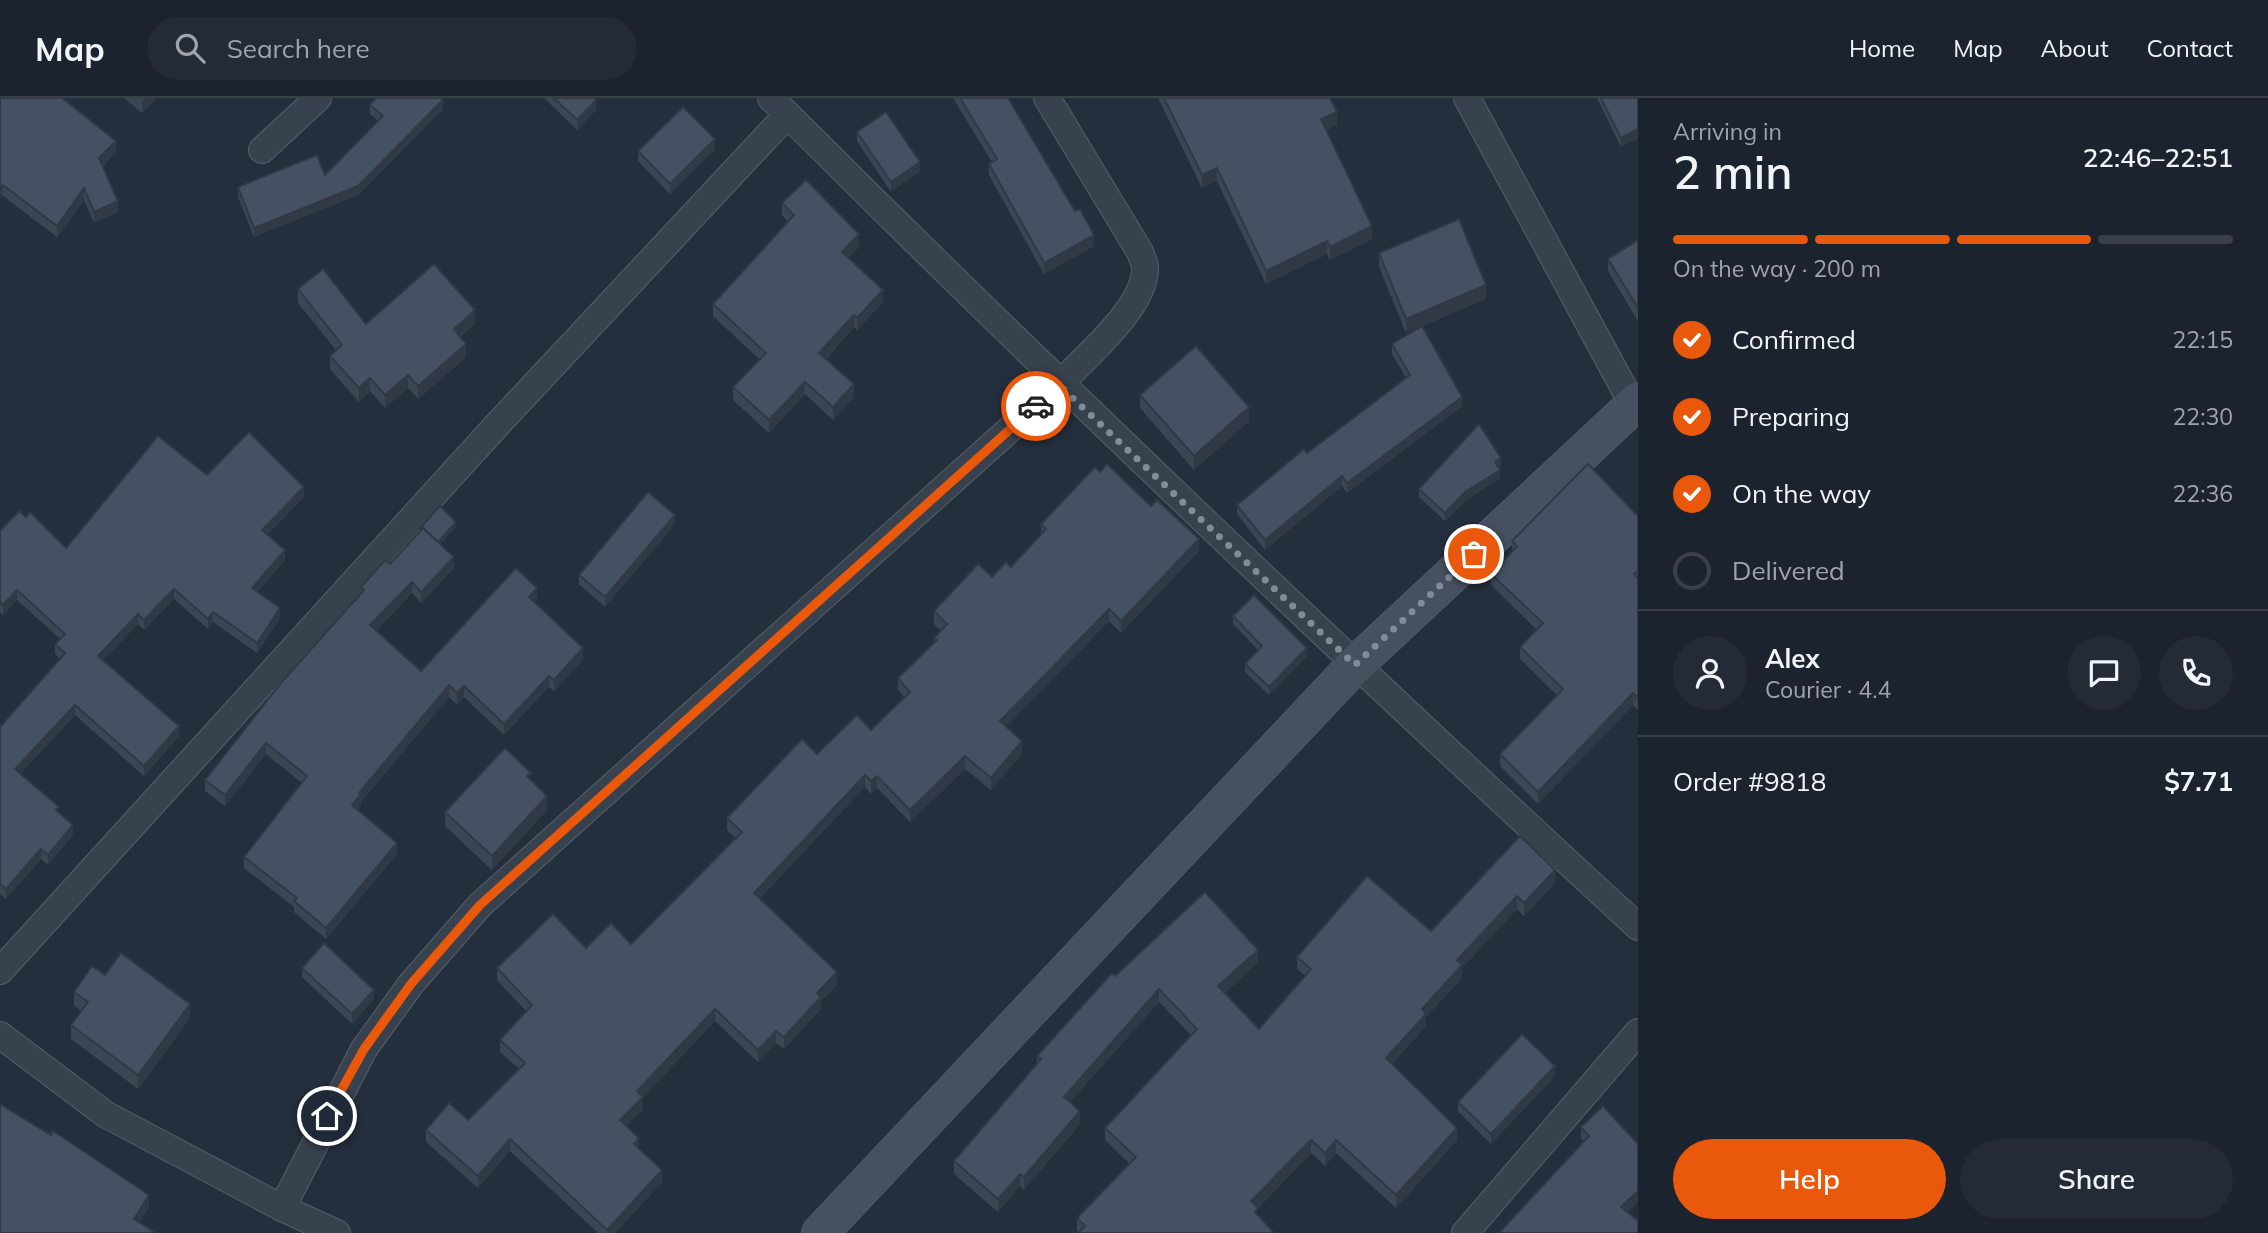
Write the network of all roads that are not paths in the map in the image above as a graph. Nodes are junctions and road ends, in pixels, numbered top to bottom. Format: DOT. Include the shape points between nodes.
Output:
graph roads {
  1 [pos="318,98"];
  2 [pos="1048,98"];
  3 [pos="1467,98"];
  4 [pos="779,106"];
  5 [pos="262,150"];
  6 [pos="1059,385"];
  7 [pos="1635,403"];
  8 [pos="1355,665"];
  9 [pos="1638,927"];
  10 [pos="0,971"];
  11 [pos="1638,1032"];
  12 [pos="0,1035"];
  13 [pos="282,1208"];
  14 [pos="337,1233"];
  15 [pos="820,1233"];
  16 [pos="1465,1233"];
  1 -- 5 [label="street"];
  2 -- 6 [label="street" via="1145,267 1141,289 1129,311"];
  3 -- 7 [label="street"];
  4 -- 6 [label="street"];
  4 -- 10 [label="street" via="497,425"];
  6 -- 8 [label="street"];
  6 -- 13 [label="street" via="480,905 411,984 364,1049"];
  7 -- 8 [label="street"];
  8 -- 9 [label="street"];
  8 -- 15 [label="street"];
  11 -- 16 [label="street"];
  12 -- 13 [label="street" via="105,1114"];
  13 -- 14 [label="street"];
}
